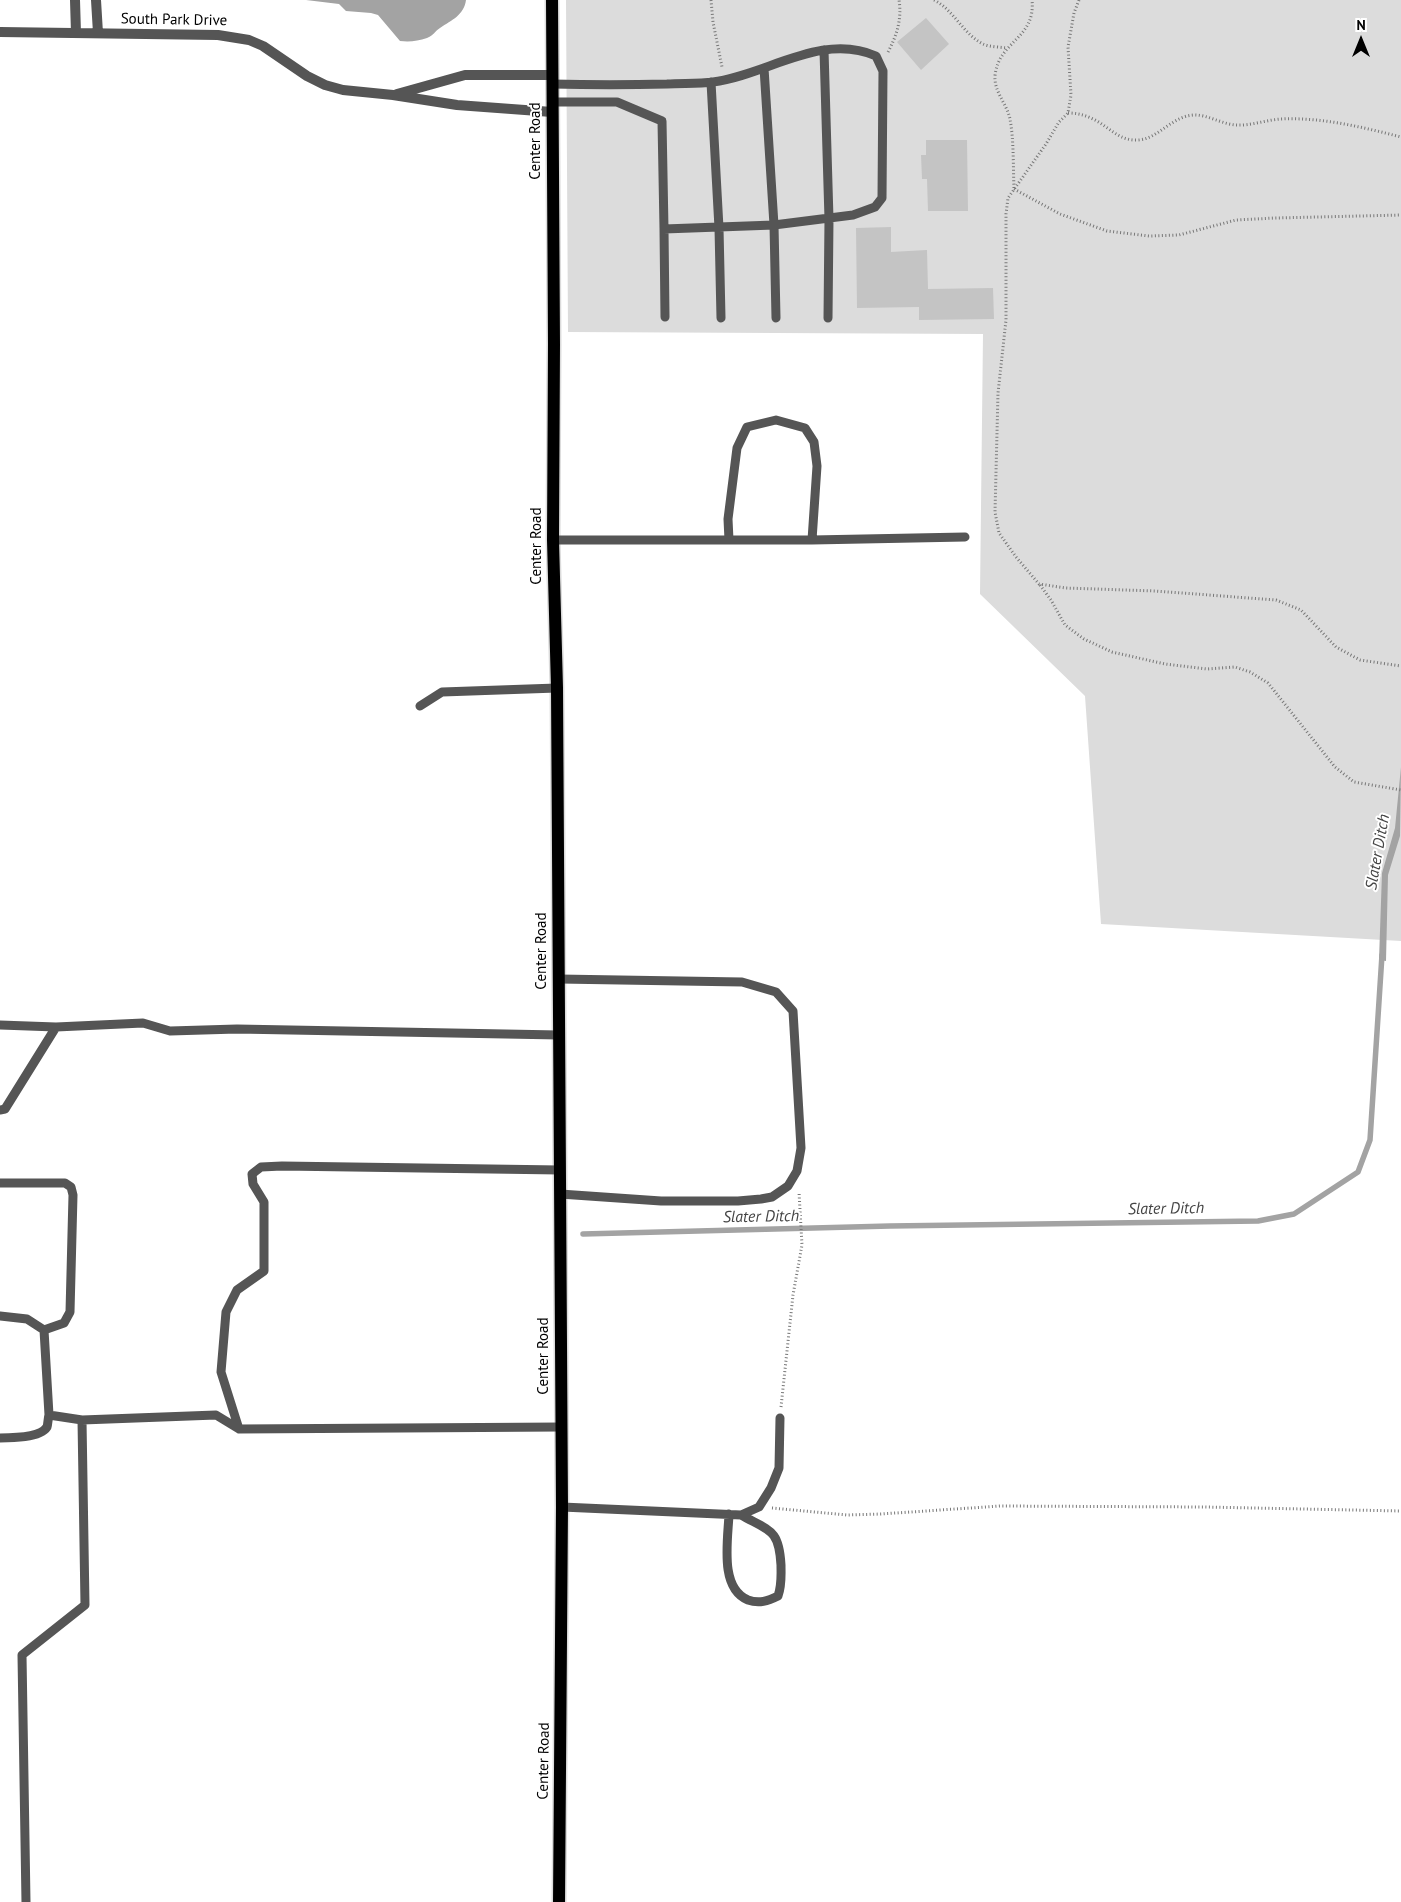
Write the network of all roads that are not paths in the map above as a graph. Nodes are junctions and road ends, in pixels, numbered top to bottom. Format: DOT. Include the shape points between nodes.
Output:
graph roads {
  1 [pos="75,0"];
  2 [pos="96,0"];
  3 [pos="552,0"];
  4 [pos="0,32"];
  5 [pos="76,33"];
  6 [pos="98,33"];
  7 [pos="824,50"];
  8 [pos="764,68"];
  9 [pos="552,80"];
  10 [pos="711,82"];
  11 [pos="393,95"];
  12 [pos="552,107"];
  13 [pos="829,219"];
  14 [pos="774,225"];
  15 [pos="719,228"];
  16 [pos="664,229"];
  17 [pos="665,317"];
  18 [pos="721,318"];
  19 [pos="776,318"];
  20 [pos="828,318"];
  21 [pos="965,537"];
  22 [pos="553,540"];
  23 [pos="729,540"];
  24 [pos="812,540"];
  25 [pos="557,688"];
  26 [pos="420,706"];
  27 [pos="559,979"];
  28 [pos="0,1025"];
  29 [pos="56,1027"];
  30 [pos="559,1035"];
  31 [pos="0,1110"];
  32 [pos="560,1170"];
  33 [pos="0,1183"];
  34 [pos="560,1194"];
  35 [pos="0,1316"];
  36 [pos="44,1330"];
  37 [pos="49,1415"];
  38 [pos="780,1418"];
  39 [pos="82,1420"];
  40 [pos="561,1427"];
  41 [pos="240,1429"];
  42 [pos="0,1438"];
  43 [pos="562,1507"];
  44 [pos="729,1514"];
  45 [pos="741,1515"];
  46 [pos="26,1902"];
  47 [pos="559,1902"];
  1 -- 5 [label="street"];
  2 -- 6 [label="street"];
  3 -- 9 [label="main road, Center Road"];
  4 -- 5 [label="street, South Park Drive"];
  5 -- 6 [label="street, South Park Drive"];
  6 -- 11 [label="street, South Park Drive" via="235,36 263,46 325,85"];
  7 -- 8 [label="lane" via="791,57"];
  7 -- 13 [label="lane"];
  7 -- 13 [label="lane" via="860,50 876,56 883,71 882,198 875,207"];
  8 -- 10 [label="lane"];
  8 -- 14 [label="lane"];
  9 -- 10 [label="lane" via="619,85"];
  9 -- 11 [label="street, South Park Drive" via="465,75"];
  9 -- 12 [label="main road, Center Road"];
  10 -- 15 [label="lane"];
  11 -- 12 [label="street, South Park Drive" via="458,105"];
  12 -- 16 [label="lane" via="617,102 662,121"];
  12 -- 22 [label="main road, Center Road"];
  13 -- 14 [label="lane"];
  13 -- 20 [label="lane"];
  14 -- 15 [label="lane"];
  14 -- 19 [label="lane"];
  15 -- 16 [label="lane"];
  15 -- 18 [label="lane"];
  16 -- 17 [label="lane"];
  21 -- 24 [label="lane"];
  22 -- 23 [label="lane"];
  22 -- 25 [label="main road, Center Road"];
  23 -- 24 [label="lane"];
  23 -- 24 [label="lane" via="728,519 737,448 747,427 776,420 805,428 814,442 817,466"];
  25 -- 26 [label="lane" via="442,692"];
  25 -- 27 [label="main road, Center Road"];
  27 -- 30 [label="main road, Center Road"];
  27 -- 34 [label="lane" via="742,982 776,992 793,1011 801,1148 797,1171 788,1186 761,1199 661,1201"];
  28 -- 29 [label="lane"];
  29 -- 30 [label="lane" via="143,1023 170,1031 237,1029"];
  29 -- 31 [label="lane" via="5,1109"];
  30 -- 32 [label="main road, Center Road"];
  32 -- 34 [label="main road, Center Road"];
  32 -- 41 [label="lane" via="282,1166 261,1167 252,1174 253,1184 264,1202 264,1271 237,1290 226,1312 221,1372"];
  33 -- 36 [label="lane" via="66,1184 71,1187 70,1312 64,1322"];
  34 -- 40 [label="main road, Center Road"];
  35 -- 36 [label="lane" via="27,1318"];
  36 -- 37 [label="lane"];
  37 -- 39 [label="lane"];
  37 -- 42 [label="lane" via="47,1427 40,1433"];
  38 -- 45 [label="lane" via="779,1468 771,1488 759,1507"];
  39 -- 41 [label="lane" via="216,1415"];
  39 -- 46 [label="lane" via="85,1605 22,1655"];
  40 -- 41 [label="lane"];
  40 -- 43 [label="main road, Center Road"];
  43 -- 44 [label="lane"];
  43 -- 47 [label="main road, Center Road"];
  44 -- 45 [label="lane"];
  44 -- 45 [label="lane" via="727,1562 734,1589 754,1602 767,1602 778,1596 782,1586 780,1549 769,1530"];
}
